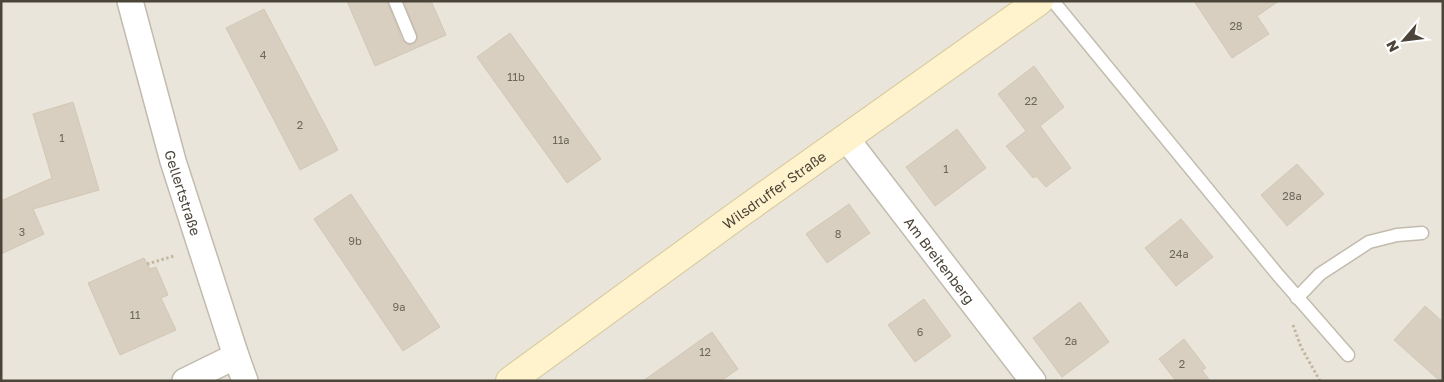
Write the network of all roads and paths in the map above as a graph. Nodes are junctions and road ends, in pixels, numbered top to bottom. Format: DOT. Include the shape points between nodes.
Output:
graph roads {
  1 [pos="130,1"];
  2 [pos="394,1"];
  3 [pos="1039,1"];
  4 [pos="1053,1"];
  5 [pos="410,37"];
  6 [pos="846,138"];
  7 [pos="1422,233"];
  8 [pos="161,259"];
  9 [pos="146,264"];
  10 [pos="1297,298"];
  11 [pos="1348,355"];
  12 [pos="236,356"];
  13 [pos="186,381"];
  14 [pos="245,381"];
  15 [pos="510,381"];
  16 [pos="1033,381"];
  1 -- 12 [label="street, Gellertstraße" via="173,161"];
  2 -- 5 [label="lane"];
  3 -- 6 [label="main road, Wilsdruffer Straße"];
  4 -- 10 [label="lane"];
  6 -- 15 [label="main road, Wilsdruffer Straße"];
  6 -- 16 [label="street, Am Breitenberg"];
  7 -- 10 [label="lane" via="1369,242 1320,274"];
  8 -- 9 [label="path"];
  10 -- 11 [label="lane"];
  12 -- 13 [label="street"];
  12 -- 14 [label="street, Gellertstraße"];
}
